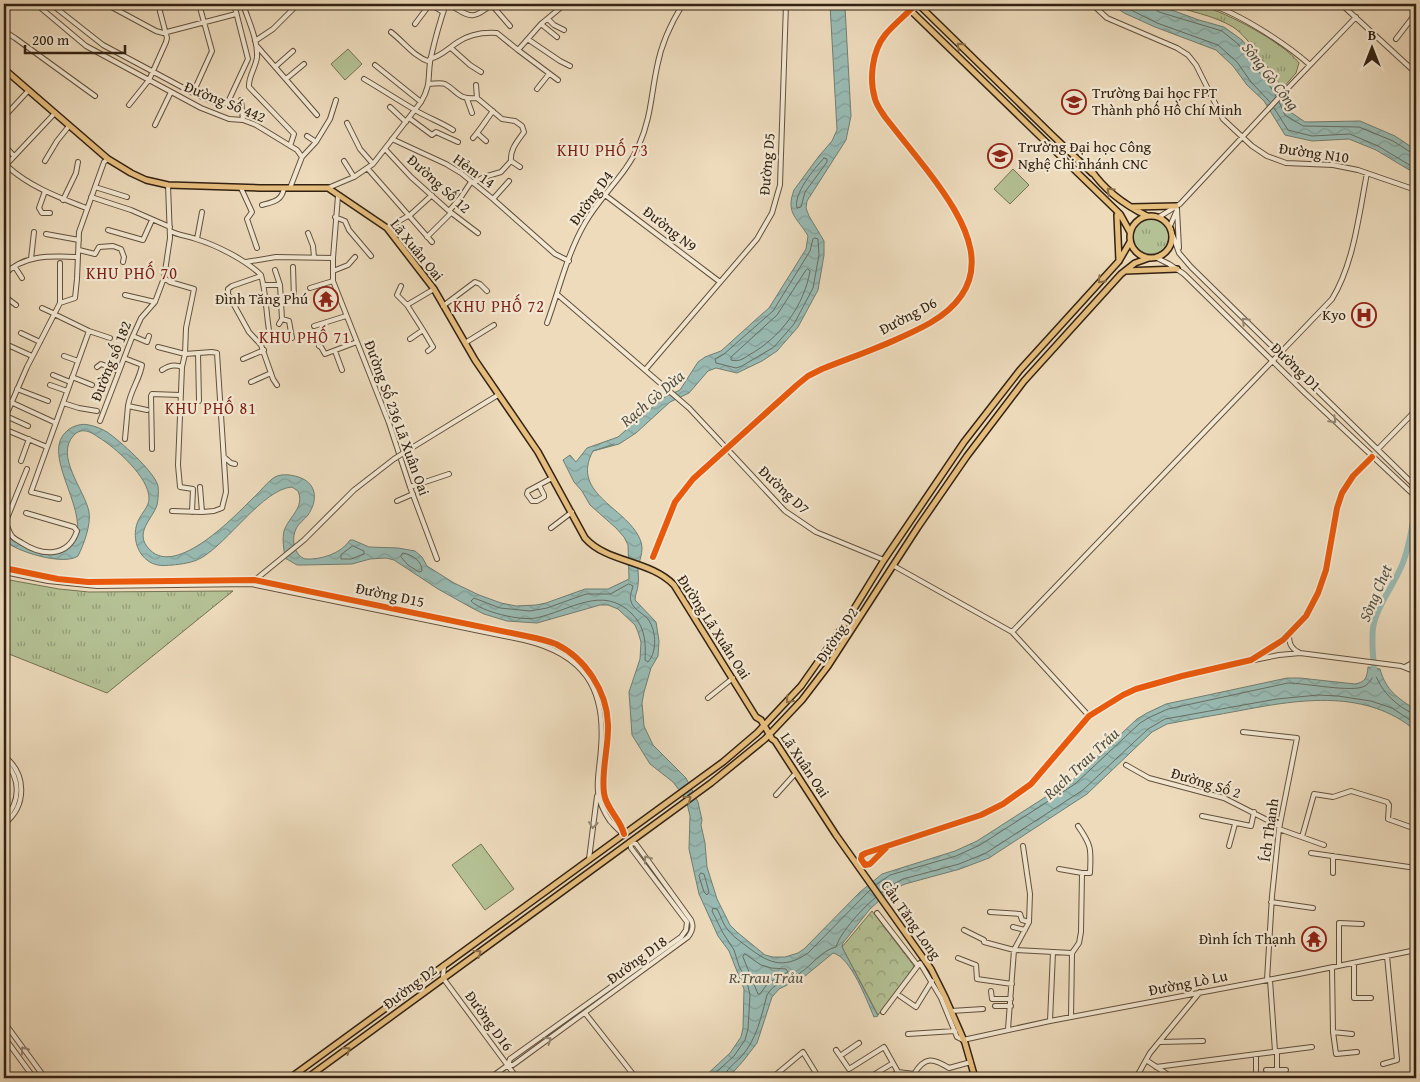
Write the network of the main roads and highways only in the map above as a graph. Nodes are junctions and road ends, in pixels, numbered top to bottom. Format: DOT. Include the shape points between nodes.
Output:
graph roads {
  1 [pos="904,4"];
  2 [pos="917,4"];
  3 [pos="5,72"];
  4 [pos="1006,90"];
  5 [pos="1000,96"];
  6 [pos="1074,169"];
  7 [pos="1178,206"];
  8 [pos="1131,207"];
  9 [pos="1118,215"];
  10 [pos="1147,216"];
  11 [pos="1130,232"];
  12 [pos="1130,242"];
  13 [pos="1149,258"];
  14 [pos="1119,261"];
  15 [pos="1177,269"];
  16 [pos="1125,270"];
  17 [pos="1006,389"];
  18 [pos="1014,395"];
  19 [pos="951,462"];
  20 [pos="960,467"];
  21 [pos="627,560"];
  22 [pos="884,560"];
  23 [pos="894,566"];
  24 [pos="764,726"];
  25 [pos="769,735"];
  26 [pos="820,810"];
  27 [pos="624,834"];
  28 [pos="630,842"];
  29 [pos="288,1078"];
  30 [pos="307,1078"];
  31 [pos="975,1078"];
  1 -- 5 [label="main road"];
  4 -- 2 [label="main road, one-way"];
  3 -- 21 [label="main road, Lã Xuân Oai" via="108,159 146,180 168,185 328,188 387,228 434,289 465,344 538,452 585,538 603,551"];
  4 -- 5 [label="main road"];
  8 -- 4 [label="main road, one-way" via="1109,190"];
  5 -- 6 [label="main road"];
  6 -- 9 [label="main road"];
  6 -- 9 [label="main road"];
  7 -- 8 [label="main road"];
  8 -- 10 [label="main road"];
  9 -- 11 [label="main road"];
  9 -- 14 [label="main road"];
  10 -- 11 [label="main road" via="1136,221"];
  10 -- 13 [label="main road" via="1159,217 1170,226 1173,236 1170,247 1162,255"];
  11 -- 12 [label="main road"];
  12 -- 13 [label="main road" via="1137,253"];
  12 -- 14 [label="main road, Đường D2"];
  13 -- 16 [label="main road, Đường D2"];
  14 -- 17 [label="main road, Đường D2, one-way"];
  15 -- 16 [label="main road"];
  16 -- 18 [label="main road, Đường D2"];
  17 -- 18 [label="main road"];
  17 -- 19 [label="main road, Đường D2"];
  18 -- 20 [label="main road, Đường D2"];
  19 -- 20 [label="main road"];
  19 -- 22 [label="main road, Đường D2"];
  20 -- 23 [label="main road, Đường D2"];
  21 -- 24 [label="main road, Đường Lã Xuân Oai" via="654,570 674,584"];
  22 -- 23 [label="main road"];
  22 -- 24 [label="main road, Đường D2, one-way" via="855,609 798,690"];
  23 -- 25 [label="main road, Đường D2" via="828,666"];
  24 -- 25 [label="main road, Đường Lã Xuân Oai"];
  24 -- 27 [label="main road, Đường D2" via="714,768"];
  25 -- 26 [label="main road, Lã Xuân Oai"];
  28 -- 25 [label="main road, Đường D2, one-way" via="718,778"];
  26 -- 31 [label="main road, Cầu Tăng Long" via="925,960 951,1011"];
  27 -- 28 [label="main road"];
  27 -- 29 [label="main road, Đường D2"];
  30 -- 28 [label="main road, Đường D2, one-way"];
}
